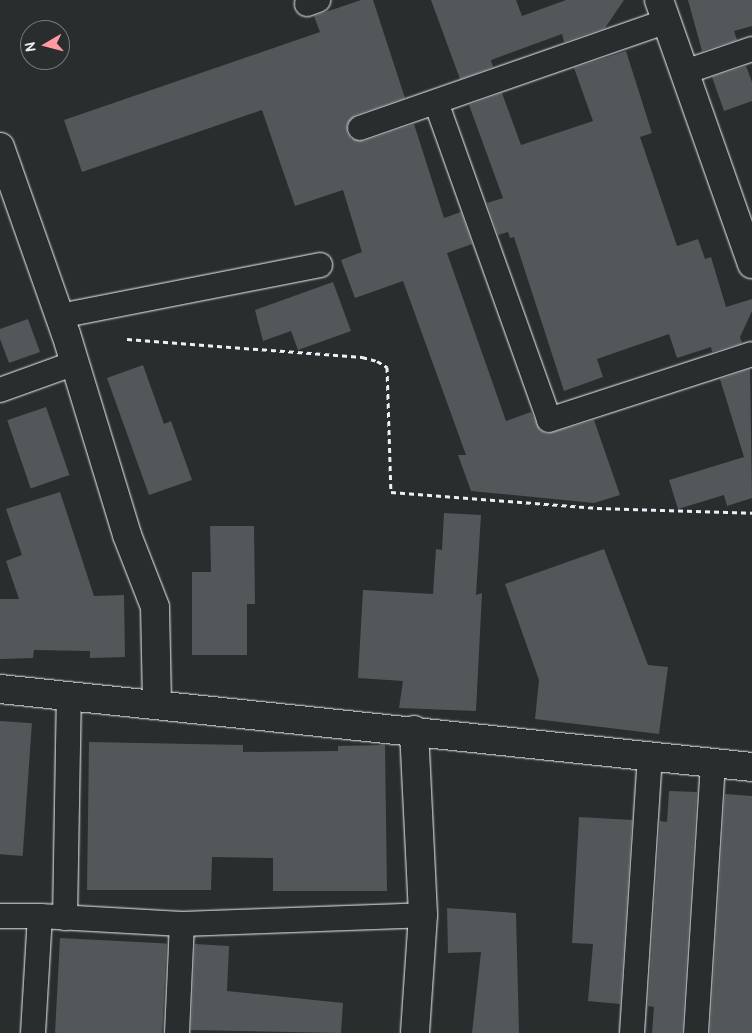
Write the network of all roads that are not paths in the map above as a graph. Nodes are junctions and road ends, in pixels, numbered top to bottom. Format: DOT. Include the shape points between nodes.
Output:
graph roads {
  1 [pos="663,11"];
  2 [pos="752,49"];
  3 [pos="684,72"];
  4 [pos="436,102"];
  5 [pos="360,128"];
  6 [pos="0,147"];
  7 [pos="752,264"];
  8 [pos="320,266"];
  9 [pos="60,316"];
  10 [pos="752,354"];
  11 [pos="75,363"];
  12 [pos="0,390"];
  13 [pos="0,689"];
  14 [pos="70,695"];
  15 [pos="156,703"];
  16 [pos="414,730"];
  17 [pos="650,756"];
  18 [pos="713,762"];
  19 [pos="752,767"];
  20 [pos="423,915"];
  21 [pos="0,916"];
  22 [pos="40,916"];
  23 [pos="64,918"];
  24 [pos="182,924"];
  25 [pos="33,1033"];
  26 [pos="176,1033"];
  27 [pos="415,1033"];
  28 [pos="632,1033"];
  29 [pos="696,1033"];
  1 -- 3 [label="street"];
  1 -- 4 [label="lane"];
  2 -- 3 [label="lane"];
  3 -- 7 [label="street"];
  4 -- 5 [label="lane"];
  4 -- 10 [label="lane" via="549,420"];
  6 -- 9 [label="street"];
  8 -- 9 [label="lane"];
  9 -- 11 [label="street"];
  11 -- 12 [label="lane"];
  11 -- 15 [label="street" via="128,535 155,607"];
  13 -- 14 [label="street"];
  14 -- 15 [label="street"];
  14 -- 23 [label="lane"];
  15 -- 16 [label="street"];
  16 -- 17 [label="street"];
  16 -- 20 [label="street"];
  17 -- 18 [label="street"];
  17 -- 28 [label="lane"];
  18 -- 19 [label="street"];
  18 -- 29 [label="lane"];
  20 -- 24 [label="lane"];
  20 -- 27 [label="street"];
  21 -- 22 [label="lane"];
  22 -- 23 [label="lane"];
  22 -- 25 [label="lane"];
  23 -- 24 [label="lane"];
  24 -- 26 [label="lane"];
}
